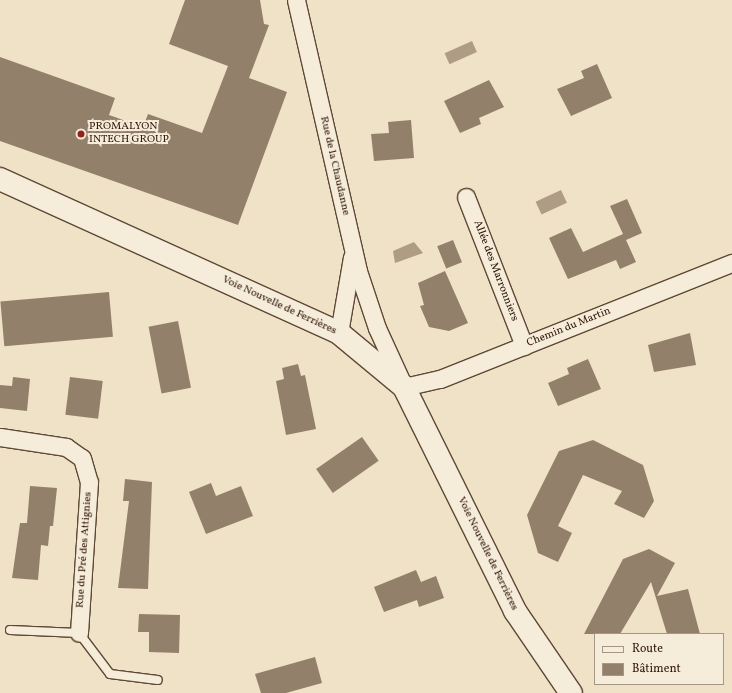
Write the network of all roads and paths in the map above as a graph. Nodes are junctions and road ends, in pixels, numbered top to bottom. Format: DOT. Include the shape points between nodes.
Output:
graph roads {
  1 [pos="296,0"];
  2 [pos="0,179"];
  3 [pos="466,197"];
  4 [pos="354,251"];
  5 [pos="732,263"];
  6 [pos="339,333"];
  7 [pos="524,346"];
  8 [pos="404,387"];
  9 [pos="0,437"];
  10 [pos="10,630"];
  11 [pos="79,633"];
  12 [pos="158,680"];
  13 [pos="571,693"];
  1 -- 4 [label="street, Rue de la Chaudanne"];
  2 -- 6 [label="street, Voie Nouvelle de Ferrières"];
  3 -- 7 [label="street, Allée des Marronniers"];
  4 -- 6 [label="street, Rue de la Chaudanne"];
  4 -- 8 [label="street" via="377,328"];
  5 -- 7 [label="street, Chemin du Martin"];
  6 -- 8 [label="street, Voie Nouvelle de Ferrières"];
  7 -- 8 [label="street, Chemin du Martin" via="440,379"];
  8 -- 13 [label="street, Voie Nouvelle de Ferrières" via="515,611"];
  9 -- 11 [label="street, Rue du Pré des Attignies" via="66,447 82,458 89,482"];
  10 -- 11 [label="lane"];
  11 -- 12 [label="lane" via="110,674"];
}
